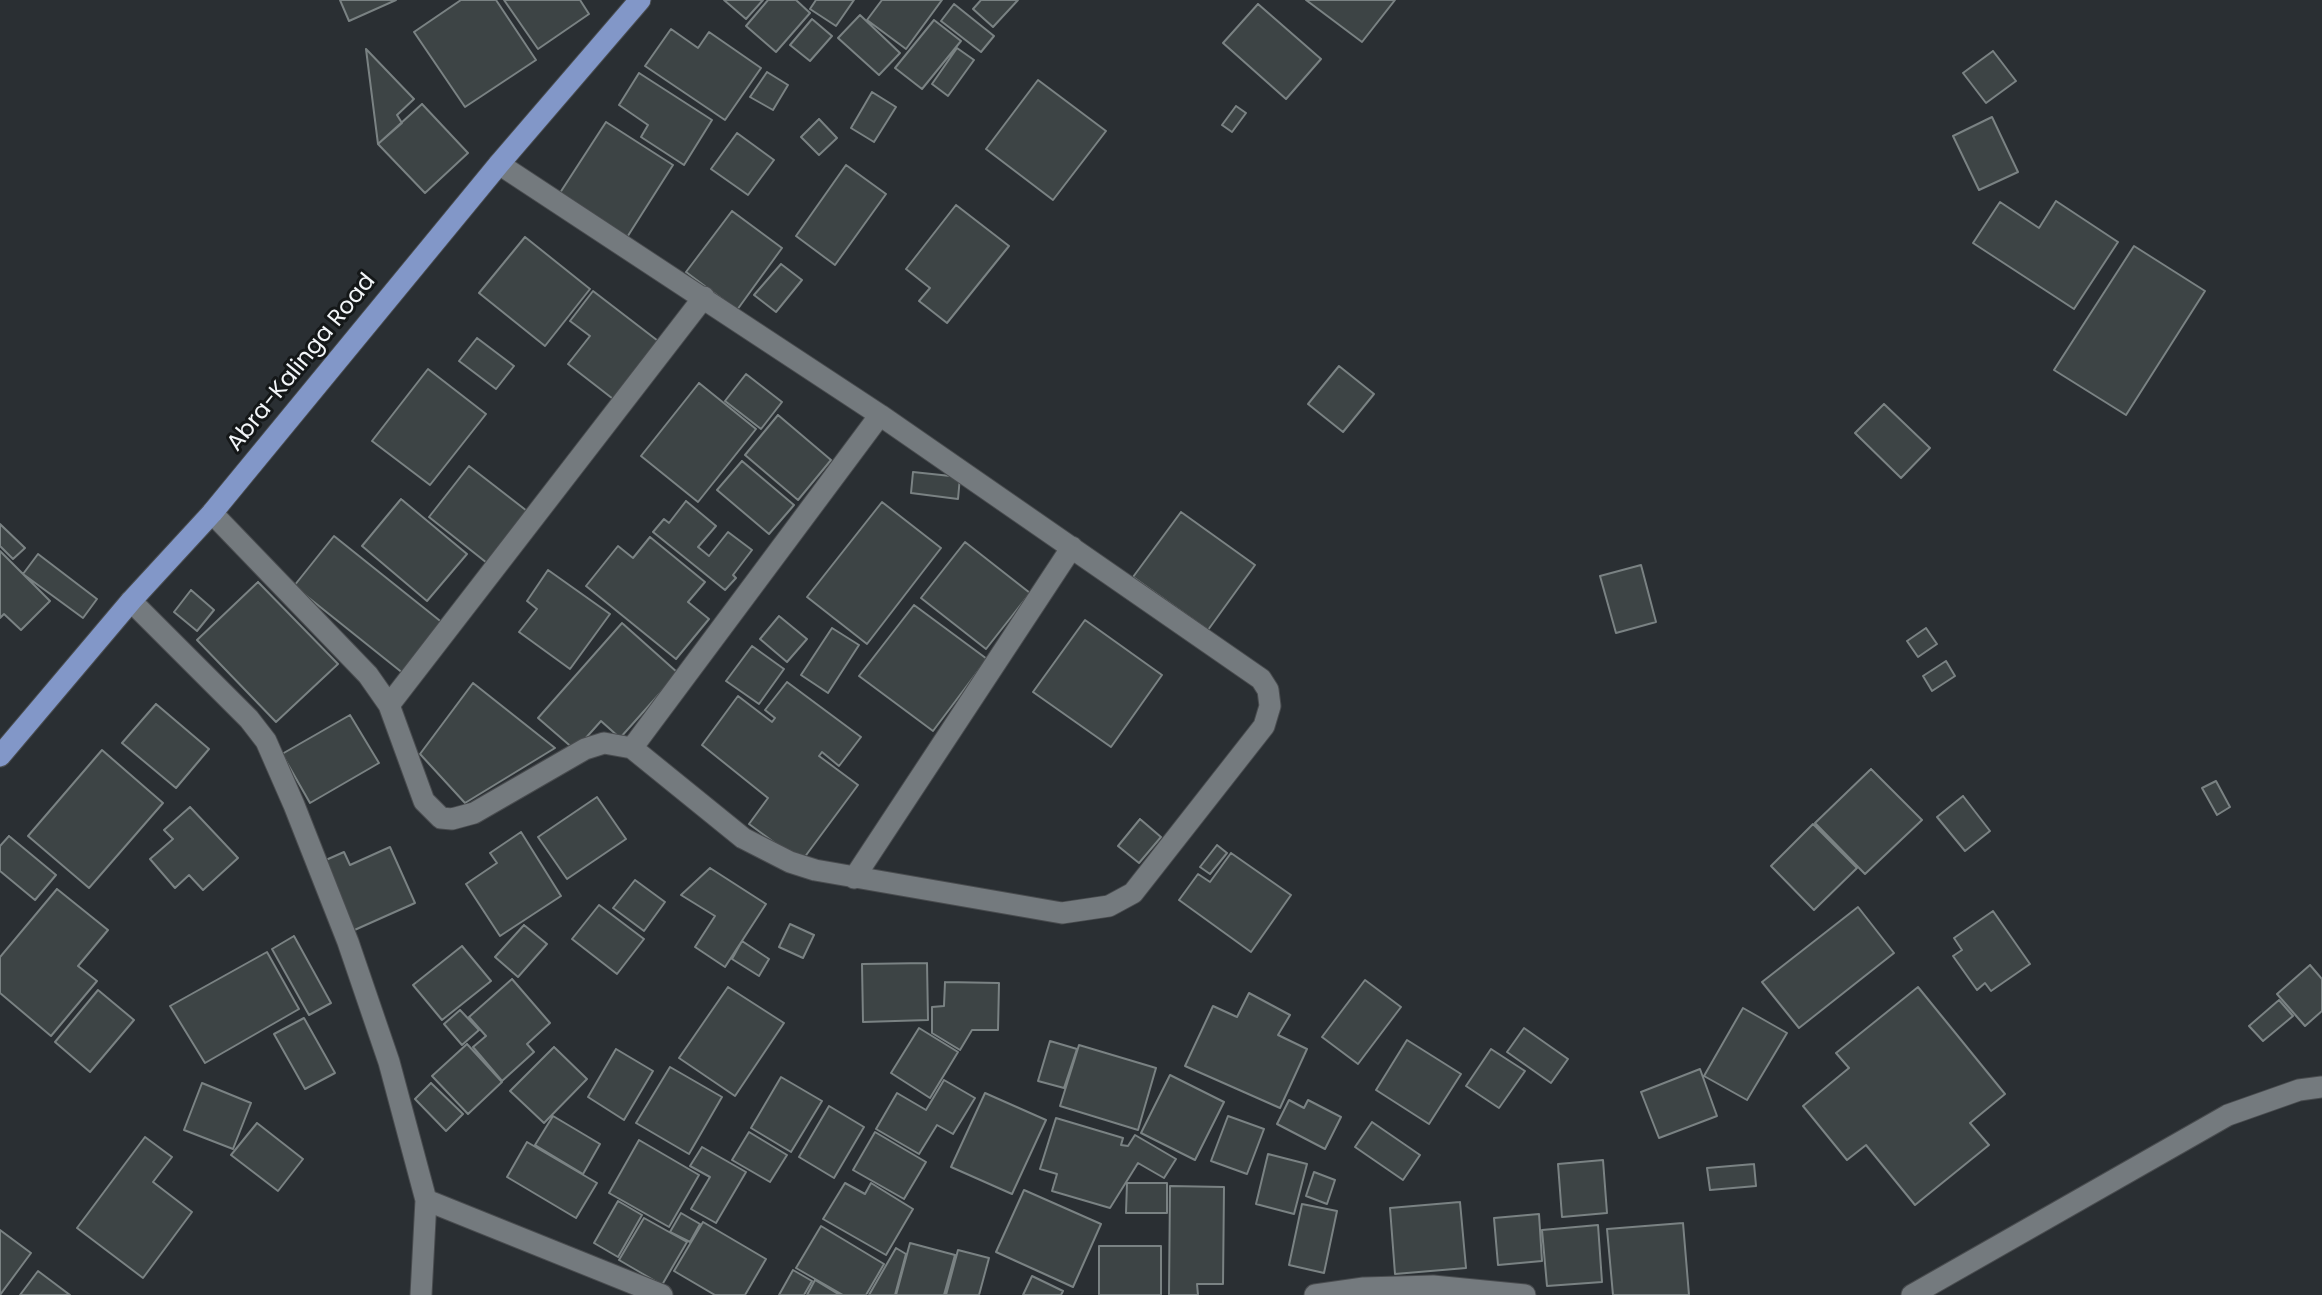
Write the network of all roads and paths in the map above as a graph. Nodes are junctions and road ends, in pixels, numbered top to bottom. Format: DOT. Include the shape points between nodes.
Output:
graph roads {
  1 [pos="640,0"];
  2 [pos="499,164"];
  3 [pos="704,296"];
  4 [pos="880,415"];
  5 [pos="212,513"];
  6 [pos="1072,547"];
  7 [pos="131,601"];
  8 [pos="389,705"];
  9 [pos="632,748"];
  10 [pos="0,757"];
  11 [pos="854,878"];
  12 [pos="2322,1087"];
  13 [pos="426,1200"];
  14 [pos="421,1295"];
  15 [pos="662,1295"];
  16 [pos="1315,1295"];
  17 [pos="1525,1295"];
  18 [pos="1912,1295"];
  1 -- 2 [label="main road, Abra-Kalinga Road"];
  2 -- 3 [label="street"];
  2 -- 5 [label="main road, Abra-Kalinga Road"];
  3 -- 4 [label="street"];
  3 -- 8 [label="street"];
  4 -- 6 [label="street"];
  4 -- 9 [label="street"];
  5 -- 7 [label="main road, Abra-Kalinga Road"];
  5 -- 8 [label="street" via="340,643"];
  6 -- 11 [label="street"];
  6 -- 11 [label="street" via="1261,679 1270,706 1264,726 1133,893 1109,906 1038,911"];
  7 -- 10 [label="main road, Abra-Kalinga Road"];
  7 -- 13 [label="street" via="224,691 266,741 348,942 389,1062"];
  8 -- 9 [label="street" via="425,801 441,818 474,813 585,749 604,743"];
  9 -- 11 [label="street" via="743,838 790,862"];
  12 -- 18 [label="street" via="2299,1090 2228,1115"];
  13 -- 14 [label="street"];
  13 -- 15 [label="street"];
  16 -- 17 [label="street" via="1433,1286"];
}
